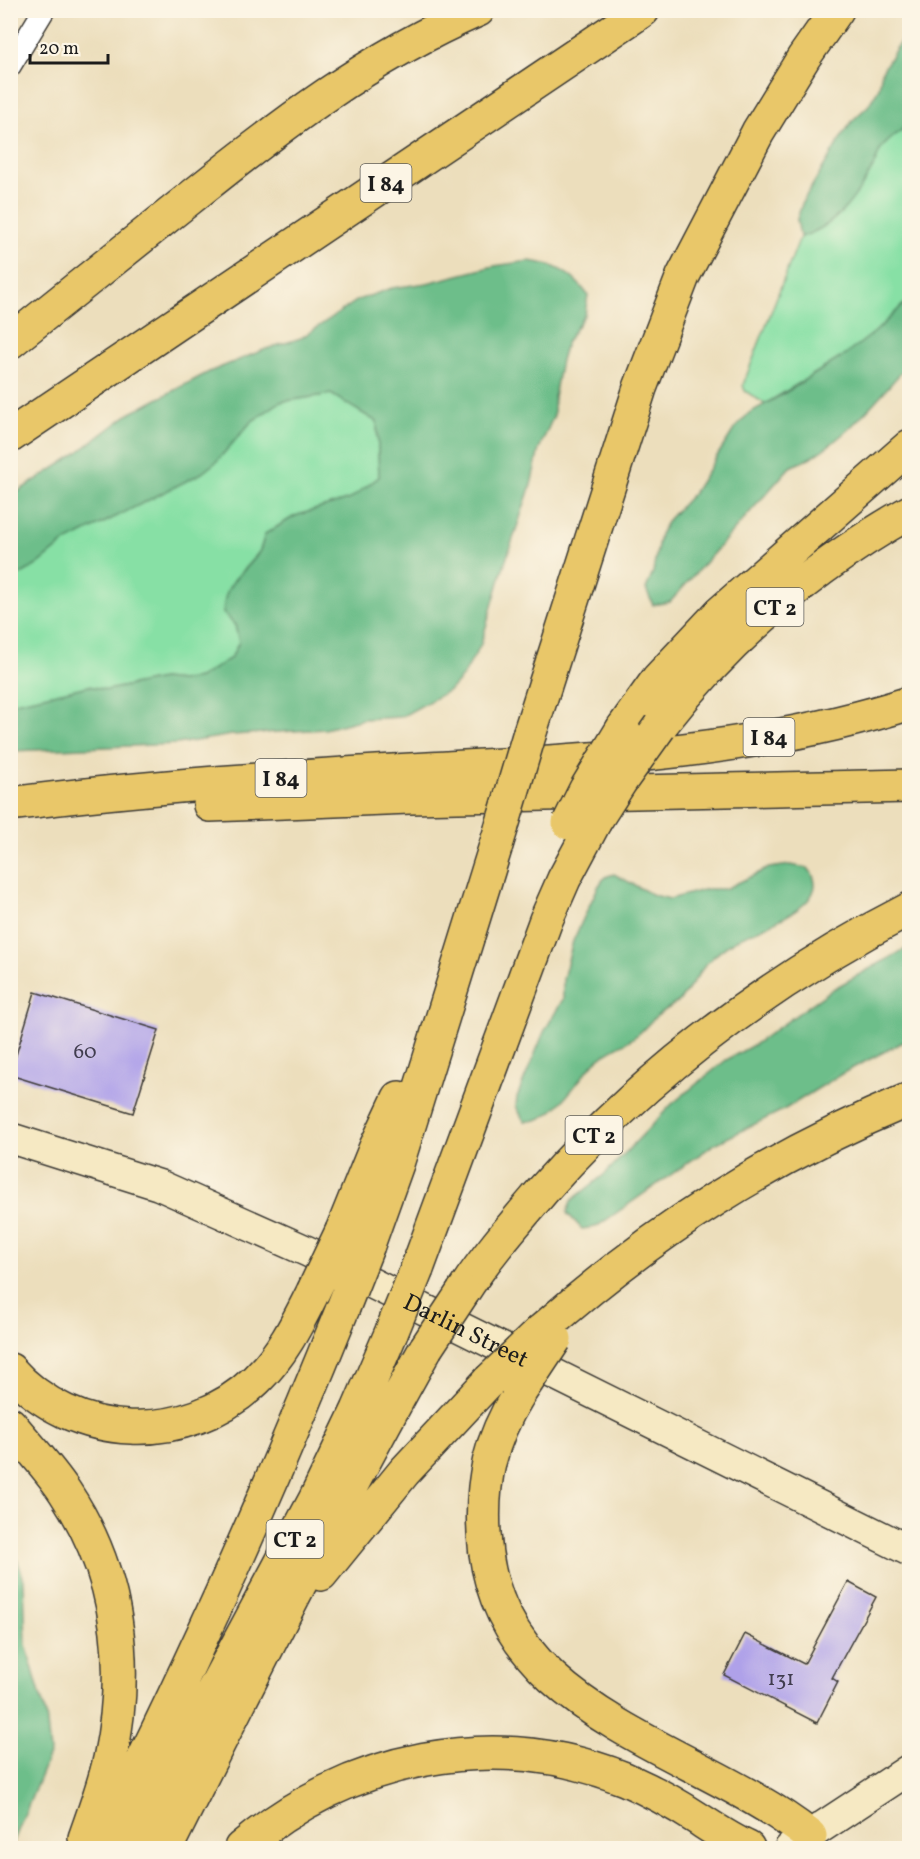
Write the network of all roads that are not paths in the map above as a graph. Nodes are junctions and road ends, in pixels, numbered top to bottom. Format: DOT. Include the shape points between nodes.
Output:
graph roads {
  1 [pos="44,10"];
  2 [pos="478,10"];
  3 [pos="620,10"];
  4 [pos="643,10"];
  5 [pos="837,10"];
  6 [pos="573,57"];
  7 [pos="10,66"];
  8 [pos="10,342"];
  9 [pos="10,436"];
  10 [pos="909,446"];
  11 [pos="909,512"];
  12 [pos="909,703"];
  13 [pos="909,786"];
  14 [pos="90,795"];
  15 [pos="10,804"];
  16 [pos="582,822"];
  17 [pos="909,909"];
  18 [pos="909,1099"];
  19 [pos="10,1137"];
  20 [pos="355,1238"];
  21 [pos="548,1335"];
  22 [pos="10,1370"];
  23 [pos="10,1424"];
  24 [pos="909,1551"];
  25 [pos="276,1629"];
  26 [pos="909,1768"];
  27 [pos="800,1842"];
  28 [pos="81,1848"];
  29 [pos="99,1848"];
  30 [pos="129,1848"];
  31 [pos="166,1848"];
  32 [pos="241,1848"];
  33 [pos="748,1848"];
  1 -- 7 [label="street"];
  2 -- 8 [label="highway" via="404,46 333,89"];
  3 -- 6 [label="highway"];
  4 -- 6 [label="highway, I 84"];
  5 -- 20 [label="highway, bridge" via="758,132 683,276 640,388 456,977 376,1147"];
  6 -- 9 [label="highway, I 84"];
  10 -- 16 [label="highway, bridge" via="720,613 663,673 586,789"];
  11 -- 16 [label="highway, CT 2, bridge" via="837,558 763,617 705,674 660,726 620,782"];
  12 -- 14 [label="highway, I 84" via="778,735 675,752 274,778"];
  13 -- 14 [label="highway" via="410,797 177,807"];
  14 -- 15 [label="highway, I 84"];
  16 -- 30 [label="highway, CT 2, bridge" via="542,892 483,1091 417,1269 358,1410 315,1500"];
  17 -- 25 [label="highway, CT 2, bridge" via="837,948 717,1028 604,1125 562,1169 513,1226 426,1348"];
  18 -- 21 [label="highway" via="794,1152 734,1186 653,1240 574,1302"];
  19 -- 24 [label="main road, Darlin Street" via="159,1185 309,1252"];
  20 -- 22 [label="highway, bridge" via="313,1292 274,1361 226,1404 187,1421 135,1428 97,1423 69,1414 44,1399"];
  20 -- 29 [label="highway, bridge" via="343,1308 272,1479"];
  21 -- 25 [label="highway, bridge" via="489,1381 404,1472"];
  21 -- 27 [label="highway, bridge" via="499,1429 484,1484 485,1549 503,1614 518,1641 551,1678 636,1736 759,1801"];
  23 -- 28 [label="highway" via="52,1474 80,1518 104,1571 117,1627 120,1683 110,1760"];
  25 -- 31 [label="highway, CT 2"];
  26 -- 27 [label="main road"];
  32 -- 33 [label="highway" via="303,1804 359,1776 413,1760 482,1753 562,1760 623,1779 662,1797"];
}
